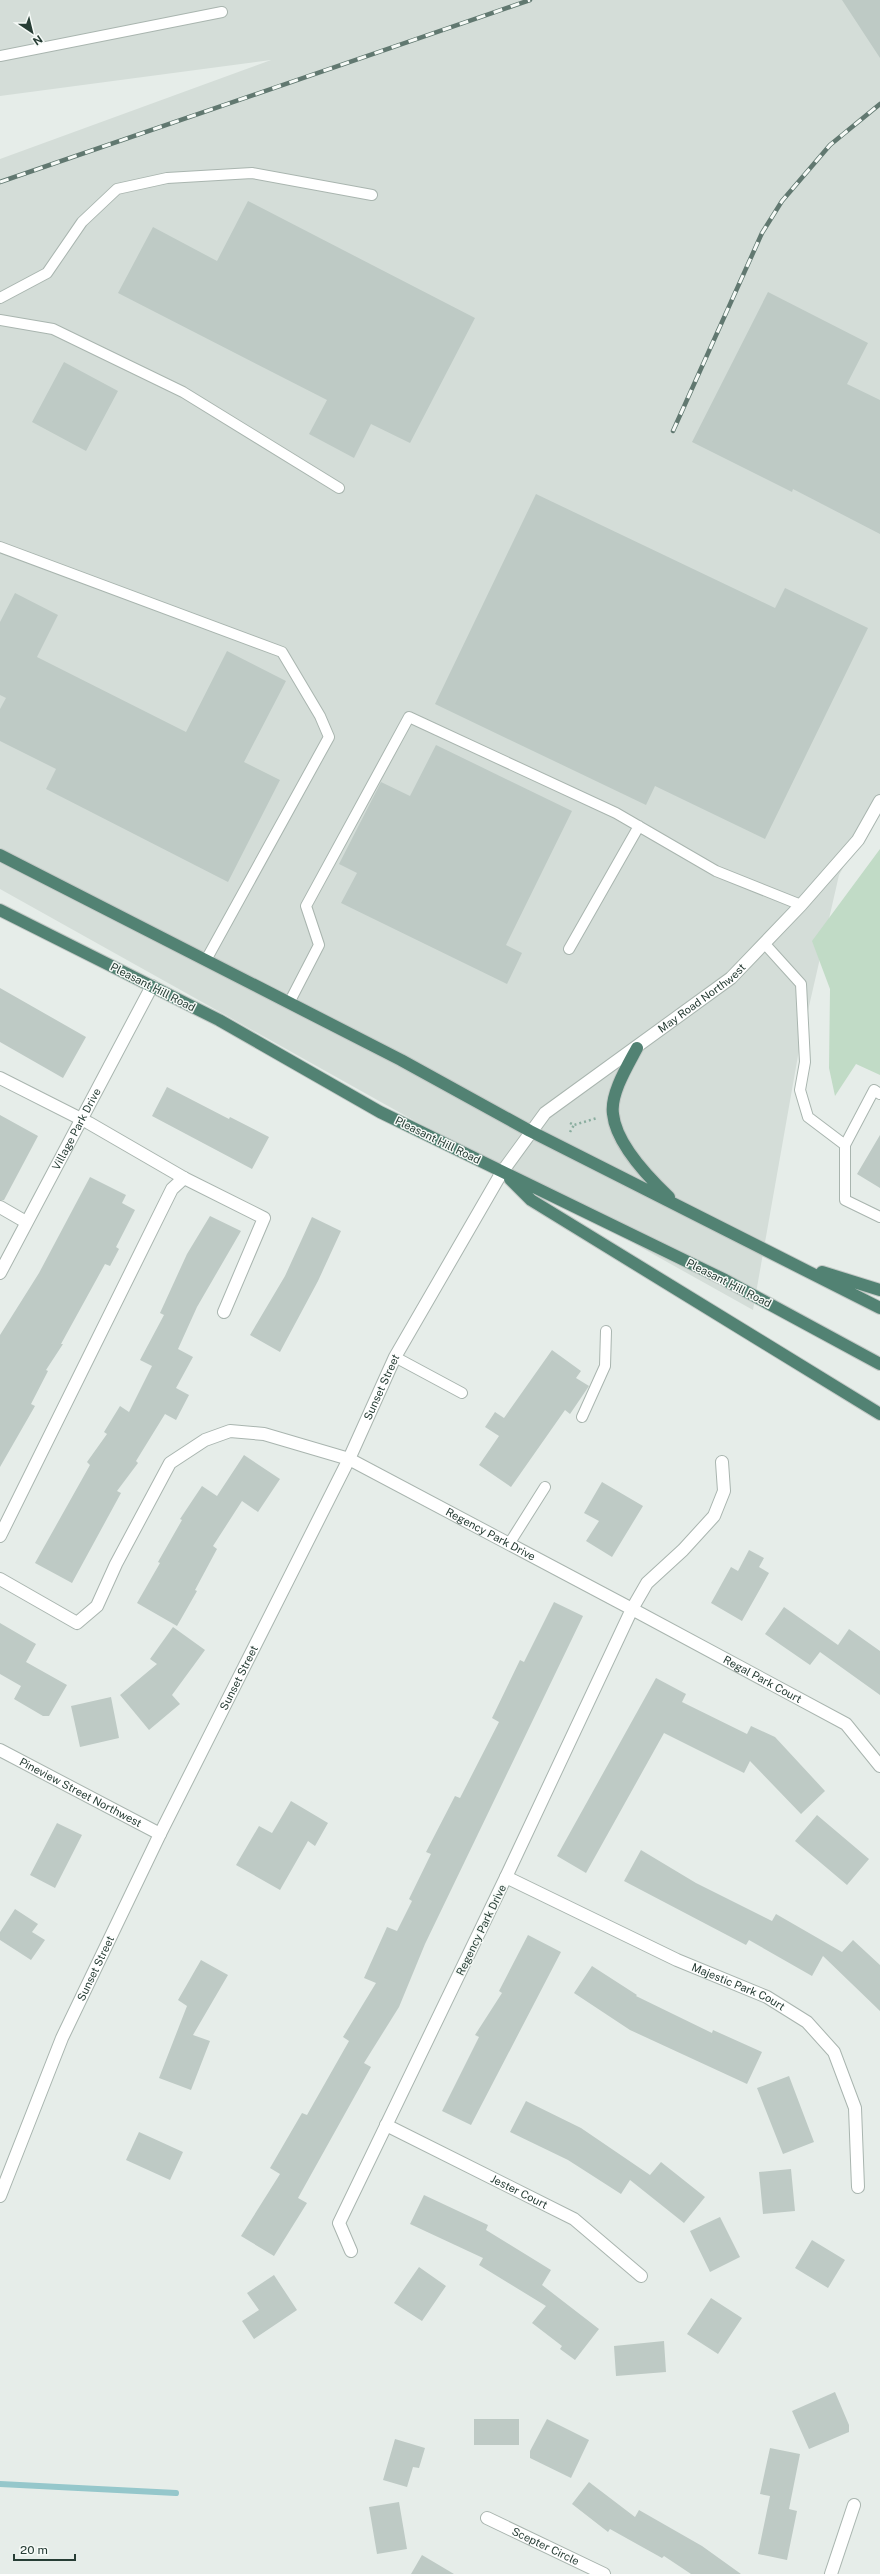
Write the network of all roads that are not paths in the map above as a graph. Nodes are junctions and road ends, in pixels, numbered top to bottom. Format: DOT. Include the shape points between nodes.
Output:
graph roads {
  1 [pos="222,12"];
  2 [pos="0,56"];
  3 [pos="372,195"];
  4 [pos="0,298"];
  5 [pos="0,320"];
  6 [pos="339,488"];
  7 [pos="0,547"];
  8 [pos="880,801"];
  9 [pos="639,826"];
  10 [pos="0,855"];
  11 [pos="801,905"];
  12 [pos="0,910"];
  13 [pos="764,943"];
  14 [pos="569,949"];
  15 [pos="206,960"];
  16 [pos="152,986"];
  17 [pos="289,1003"];
  18 [pos="637,1048"];
  19 [pos="0,1078"];
  20 [pos="880,1094"];
  21 [pos="82,1119"];
  22 [pos="532,1132"];
  23 [pos="845,1145"];
  24 [pos="502,1172"];
  25 [pos="184,1178"];
  26 [pos="678,1206"];
  27 [pos="0,1207"];
  28 [pos="880,1218"];
  29 [pos="26,1222"];
  30 [pos="792,1263"];
  31 [pos="0,1272"];
  32 [pos="880,1290"];
  33 [pos="880,1308"];
  34 [pos="224,1312"];
  35 [pos="606,1331"];
  36 [pos="394,1357"];
  37 [pos="880,1364"];
  38 [pos="462,1393"];
  39 [pos="880,1414"];
  40 [pos="582,1417"];
  41 [pos="349,1459"];
  42 [pos="722,1462"];
  43 [pos="545,1487"];
  44 [pos="0,1536"];
  45 [pos="509,1544"];
  46 [pos="0,1579"];
  47 [pos="632,1609"];
  48 [pos="0,1750"];
  49 [pos="880,1766"];
  50 [pos="160,1834"];
  51 [pos="506,1877"];
  52 [pos="386,2125"];
  53 [pos="858,2187"];
  54 [pos="0,2196"];
  55 [pos="351,2251"];
  56 [pos="641,2276"];
  57 [pos="854,2505"];
  58 [pos="487,2518"];
  59 [pos="604,2574"];
  60 [pos="831,2574"];
  1 -- 2 [label="lane"];
  3 -- 4 [label="lane" via="252,174 167,178 117,190 82,222 47,273"];
  5 -- 6 [label="lane" via="53,329 183,392"];
  7 -- 15 [label="lane" via="282,652 320,716 329,737"];
  8 -- 11 [label="street, May Road Northwest" via="858,840"];
  9 -- 11 [label="lane" via="716,871"];
  9 -- 14 [label="lane"];
  9 -- 17 [label="lane" via="616,812 409,717 306,906 319,945"];
  10 -- 15 [label="highway"];
  11 -- 13 [label="street, May Road Northwest"];
  12 -- 16 [label="highway, Pleasant Hill Road"];
  13 -- 18 [label="street, May Road Northwest" via="731,978"];
  13 -- 23 [label="lane" via="800,984 805,1062 800,1090 808,1117"];
  15 -- 17 [label="highway"];
  16 -- 21 [label="street, Village Park Drive"];
  16 -- 24 [label="highway, Pleasant Hill Road" via="219,1020 380,1112"];
  17 -- 22 [label="highway" via="401,1060"];
  18 -- 22 [label="street, May Road Northwest" via="545,1113"];
  18 -- 26 [label="highway" via="619,1083 612,1114 622,1141 648,1176"];
  19 -- 21 [label="street"];
  20 -- 23 [label="lane" via="874,1090"];
  21 -- 25 [label="street"];
  21 -- 29 [label="street, Village Park Drive"];
  22 -- 24 [label="street, May Road Northwest"];
  22 -- 26 [label="highway"];
  23 -- 28 [label="lane" via="846,1200"];
  24 -- 36 [label="street, Sunset Street"];
  24 -- 37 [label="highway, Pleasant Hill Road" via="724,1280"];
  24 -- 39 [label="highway" via="531,1200"];
  25 -- 34 [label="street" via="264,1218"];
  25 -- 44 [label="street" via="172,1189"];
  26 -- 30 [label="highway"];
  27 -- 29 [label="street"];
  29 -- 31 [label="street, Village Park Drive"];
  30 -- 32 [label="highway"];
  30 -- 33 [label="highway"];
  35 -- 40 [label="lane" via="605,1366"];
  36 -- 38 [label="lane"];
  36 -- 41 [label="street, Sunset Street"];
  41 -- 45 [label="street, Regency Park Drive"];
  41 -- 46 [label="street, Regency Park Drive" via="264,1434 230,1431 205,1440 170,1463 116,1564 97,1606 77,1623"];
  41 -- 50 [label="street, Sunset Street"];
  42 -- 47 [label="street, Regency Park Drive" via="724,1491 714,1516 683,1550 647,1582"];
  43 -- 45 [label="lane"];
  45 -- 47 [label="street, Regency Park Drive"];
  47 -- 49 [label="street, Regal Park Court" via="846,1724"];
  47 -- 51 [label="street, Regency Park Drive"];
  48 -- 50 [label="street, Pineview Street Northwest"];
  50 -- 54 [label="street, Sunset Street" via="62,2038"];
  51 -- 52 [label="street, Regency Park Drive"];
  51 -- 53 [label="street, Majestic Park Court" via="676,1960 767,1997 807,2022 834,2052 856,2108"];
  52 -- 55 [label="street, Regency Park Drive" via="339,2223"];
  52 -- 56 [label="street, Jester Court" via="574,2219"];
  57 -- 60 [label="street"];
  58 -- 59 [label="street, Scepter Circle"];
}
